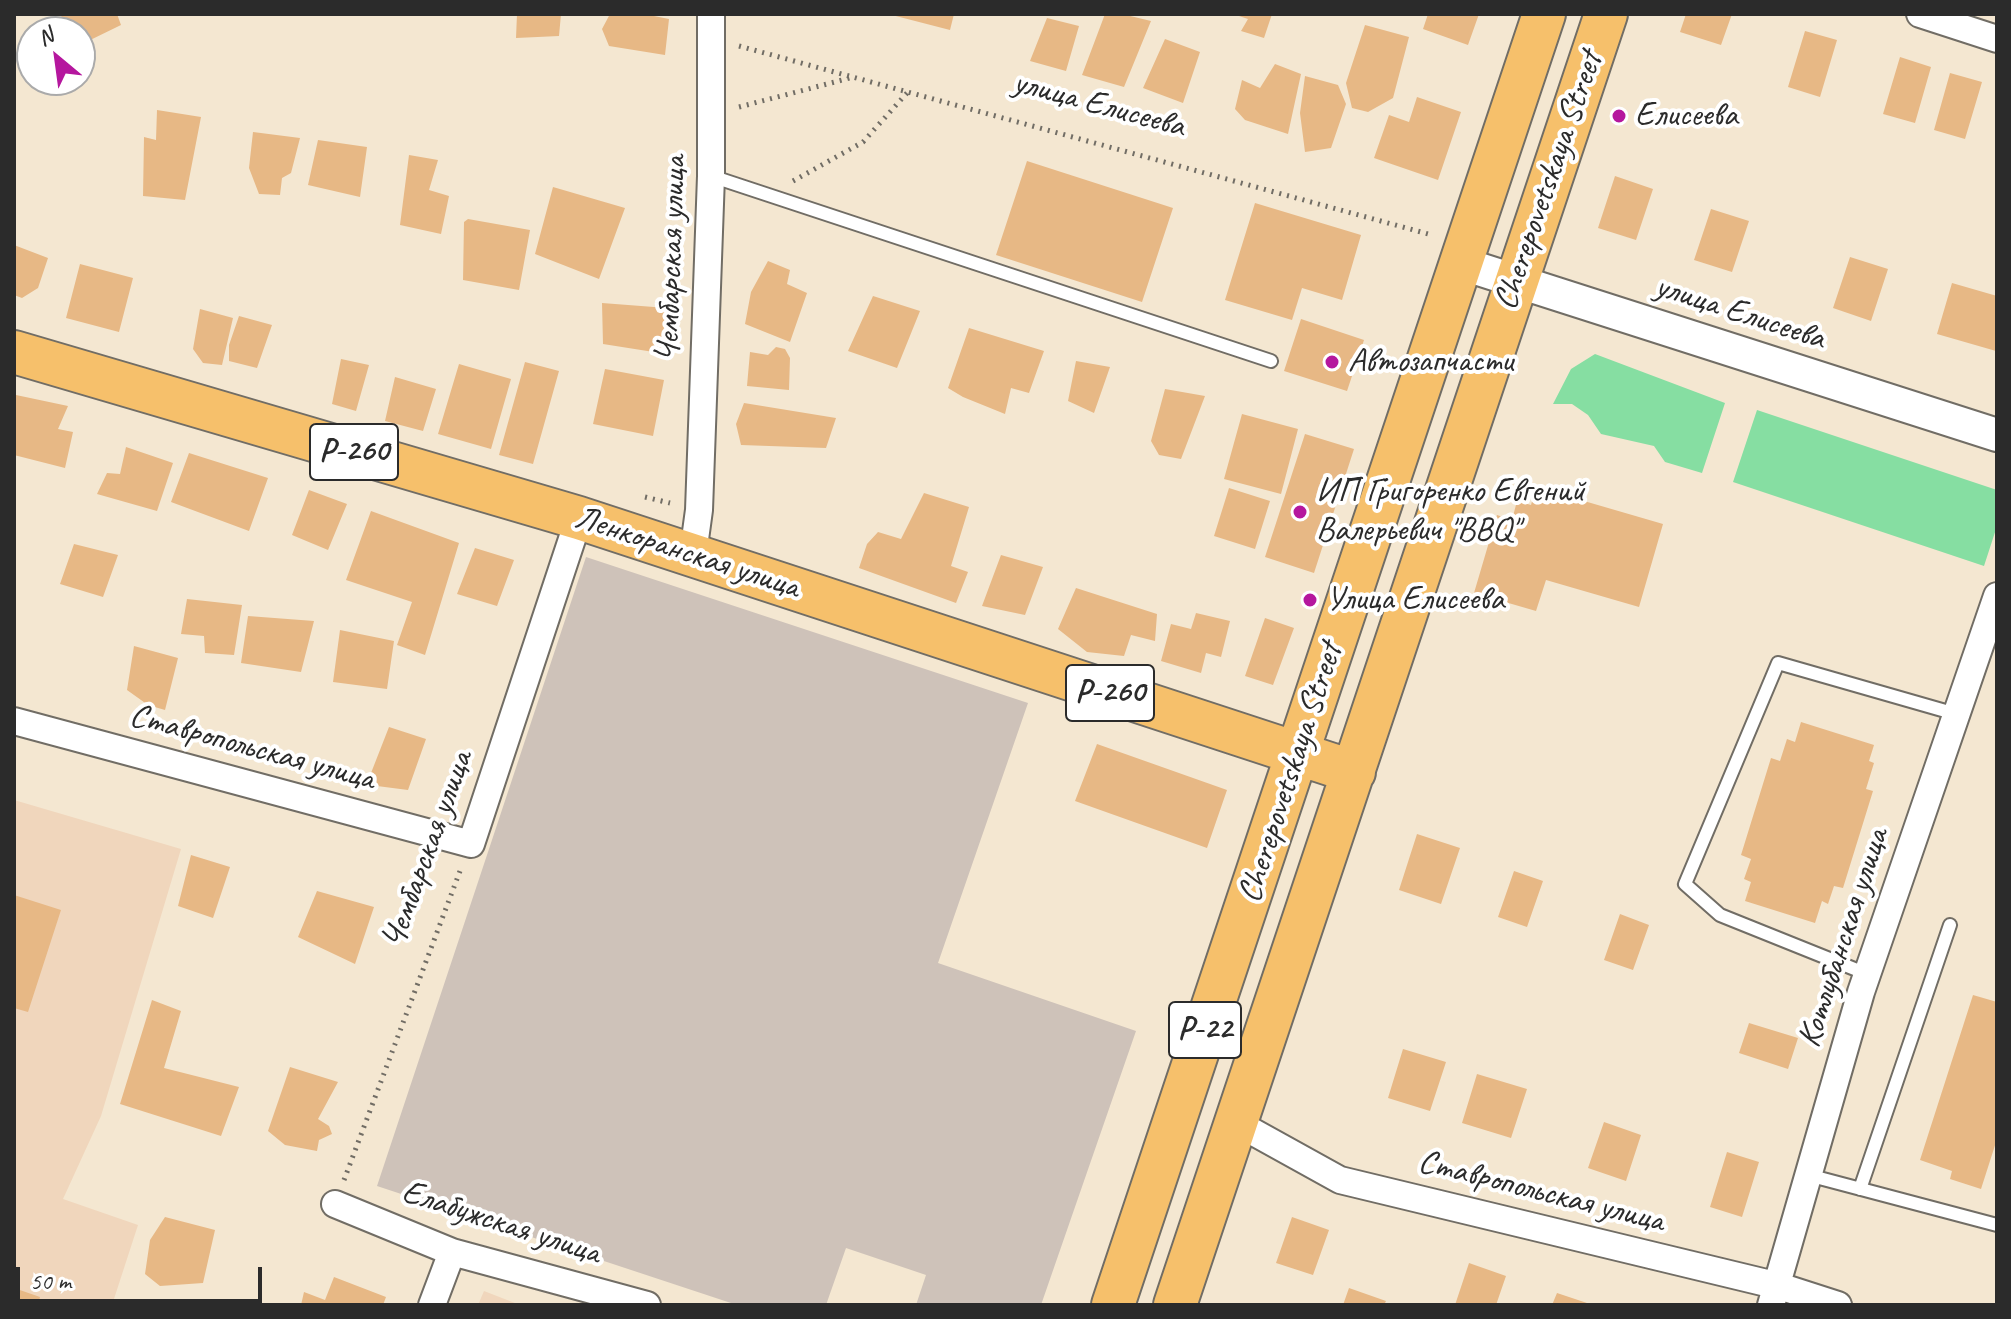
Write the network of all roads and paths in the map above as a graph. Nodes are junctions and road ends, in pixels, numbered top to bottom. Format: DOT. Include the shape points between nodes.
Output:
graph roads {
  1 [pos="1544,14"];
  2 [pos="1606,14"];
  3 [pos="1920,14"];
  4 [pos="711,26"];
  5 [pos="1997,39"];
  6 [pos="853,77"];
  7 [pos="908,92"];
  8 [pos="711,114"];
  9 [pos="711,176"];
  10 [pos="768,195"];
  11 [pos="1463,254"];
  12 [pos="1515,281"];
  13 [pos="14,352"];
  14 [pos="1271,361"];
  15 [pos="1997,435"];
  16 [pos="579,518"];
  17 [pos="693,554"];
  18 [pos="1997,596"];
  19 [pos="1956,714"];
  20 [pos="14,721"];
  21 [pos="1297,755"];
  22 [pos="1354,772"];
  23 [pos="471,844"];
  24 [pos="1950,925"];
  25 [pos="1867,974"];
  26 [pos="1237,1123"];
  27 [pos="1808,1175"];
  28 [pos="1860,1189"];
  29 [pos="335,1204"];
  30 [pos="1997,1225"];
  31 [pos="452,1252"];
  32 [pos="1775,1295"];
  33 [pos="432,1305"];
  34 [pos="647,1305"];
  35 [pos="1113,1305"];
  36 [pos="1175,1305"];
  37 [pos="1838,1305"];
  1 -- 11 [label="highway, Cherepovetskaya Street / Р-22"];
  2 -- 12 [label="highway, Cherepovetskaya Street / Р-22"];
  3 -- 5 [label="street"];
  4 -- 6 [label="path, улица Елисеева"];
  4 -- 8 [label="street, Чембарская улица"];
  6 -- 7 [label="path, улица Елисеева"];
  6 -- 8 [label="path"];
  7 -- 10 [label="path" via="863,142"];
  7 -- 11 [label="path, улица Елисеева"];
  8 -- 9 [label="street, Чембарская улица"];
  9 -- 10 [label="lane"];
  9 -- 17 [label="street, Чембарская улица"];
  10 -- 14 [label="lane"];
  11 -- 12 [label="street, улица Елисеева"];
  11 -- 21 [label="highway, Cherepovetskaya Street / Р-22"];
  12 -- 15 [label="street, улица Елисеева"];
  12 -- 22 [label="highway, Cherepovetskaya Street / Р-22"];
  13 -- 16 [label="highway, Ленкоранская улица / Р-260"];
  16 -- 17 [label="highway, Ленкоранская улица / Р-260"];
  16 -- 23 [label="street, Чембарская улица"];
  17 -- 21 [label="highway, Ленкоранская улица / Р-260"];
  18 -- 19 [label="street, Котлубанская улица"];
  19 -- 25 [label="street, Котлубанская улица"];
  19 -- 25 [label="lane" via="1778,663 1685,884 1720,915"];
  20 -- 23 [label="street, Ставропольская улица"];
  21 -- 22 [label="highway, Ленкоранская улица"];
  21 -- 35 [label="highway, Cherepovetskaya Street / Р-22"];
  22 -- 26 [label="highway, Cherepovetskaya Street / Р-22"];
  23 -- 29 [label="path, Чембарская улица"];
  24 -- 28 [label="lane"];
  25 -- 27 [label="street, Котлубанская улица"];
  26 -- 32 [label="street, Ставропольская улица" via="1340,1180"];
  26 -- 36 [label="highway, Cherepovetskaya Street / Р-22"];
  27 -- 28 [label="lane"];
  27 -- 32 [label="street, Котлубанская улица"];
  28 -- 30 [label="lane"];
  29 -- 31 [label="street, Елабужская улица"];
  31 -- 33 [label="street"];
  31 -- 34 [label="street, Елабужская улица"];
  32 -- 37 [label="street, Ставропольская улица"];
}
